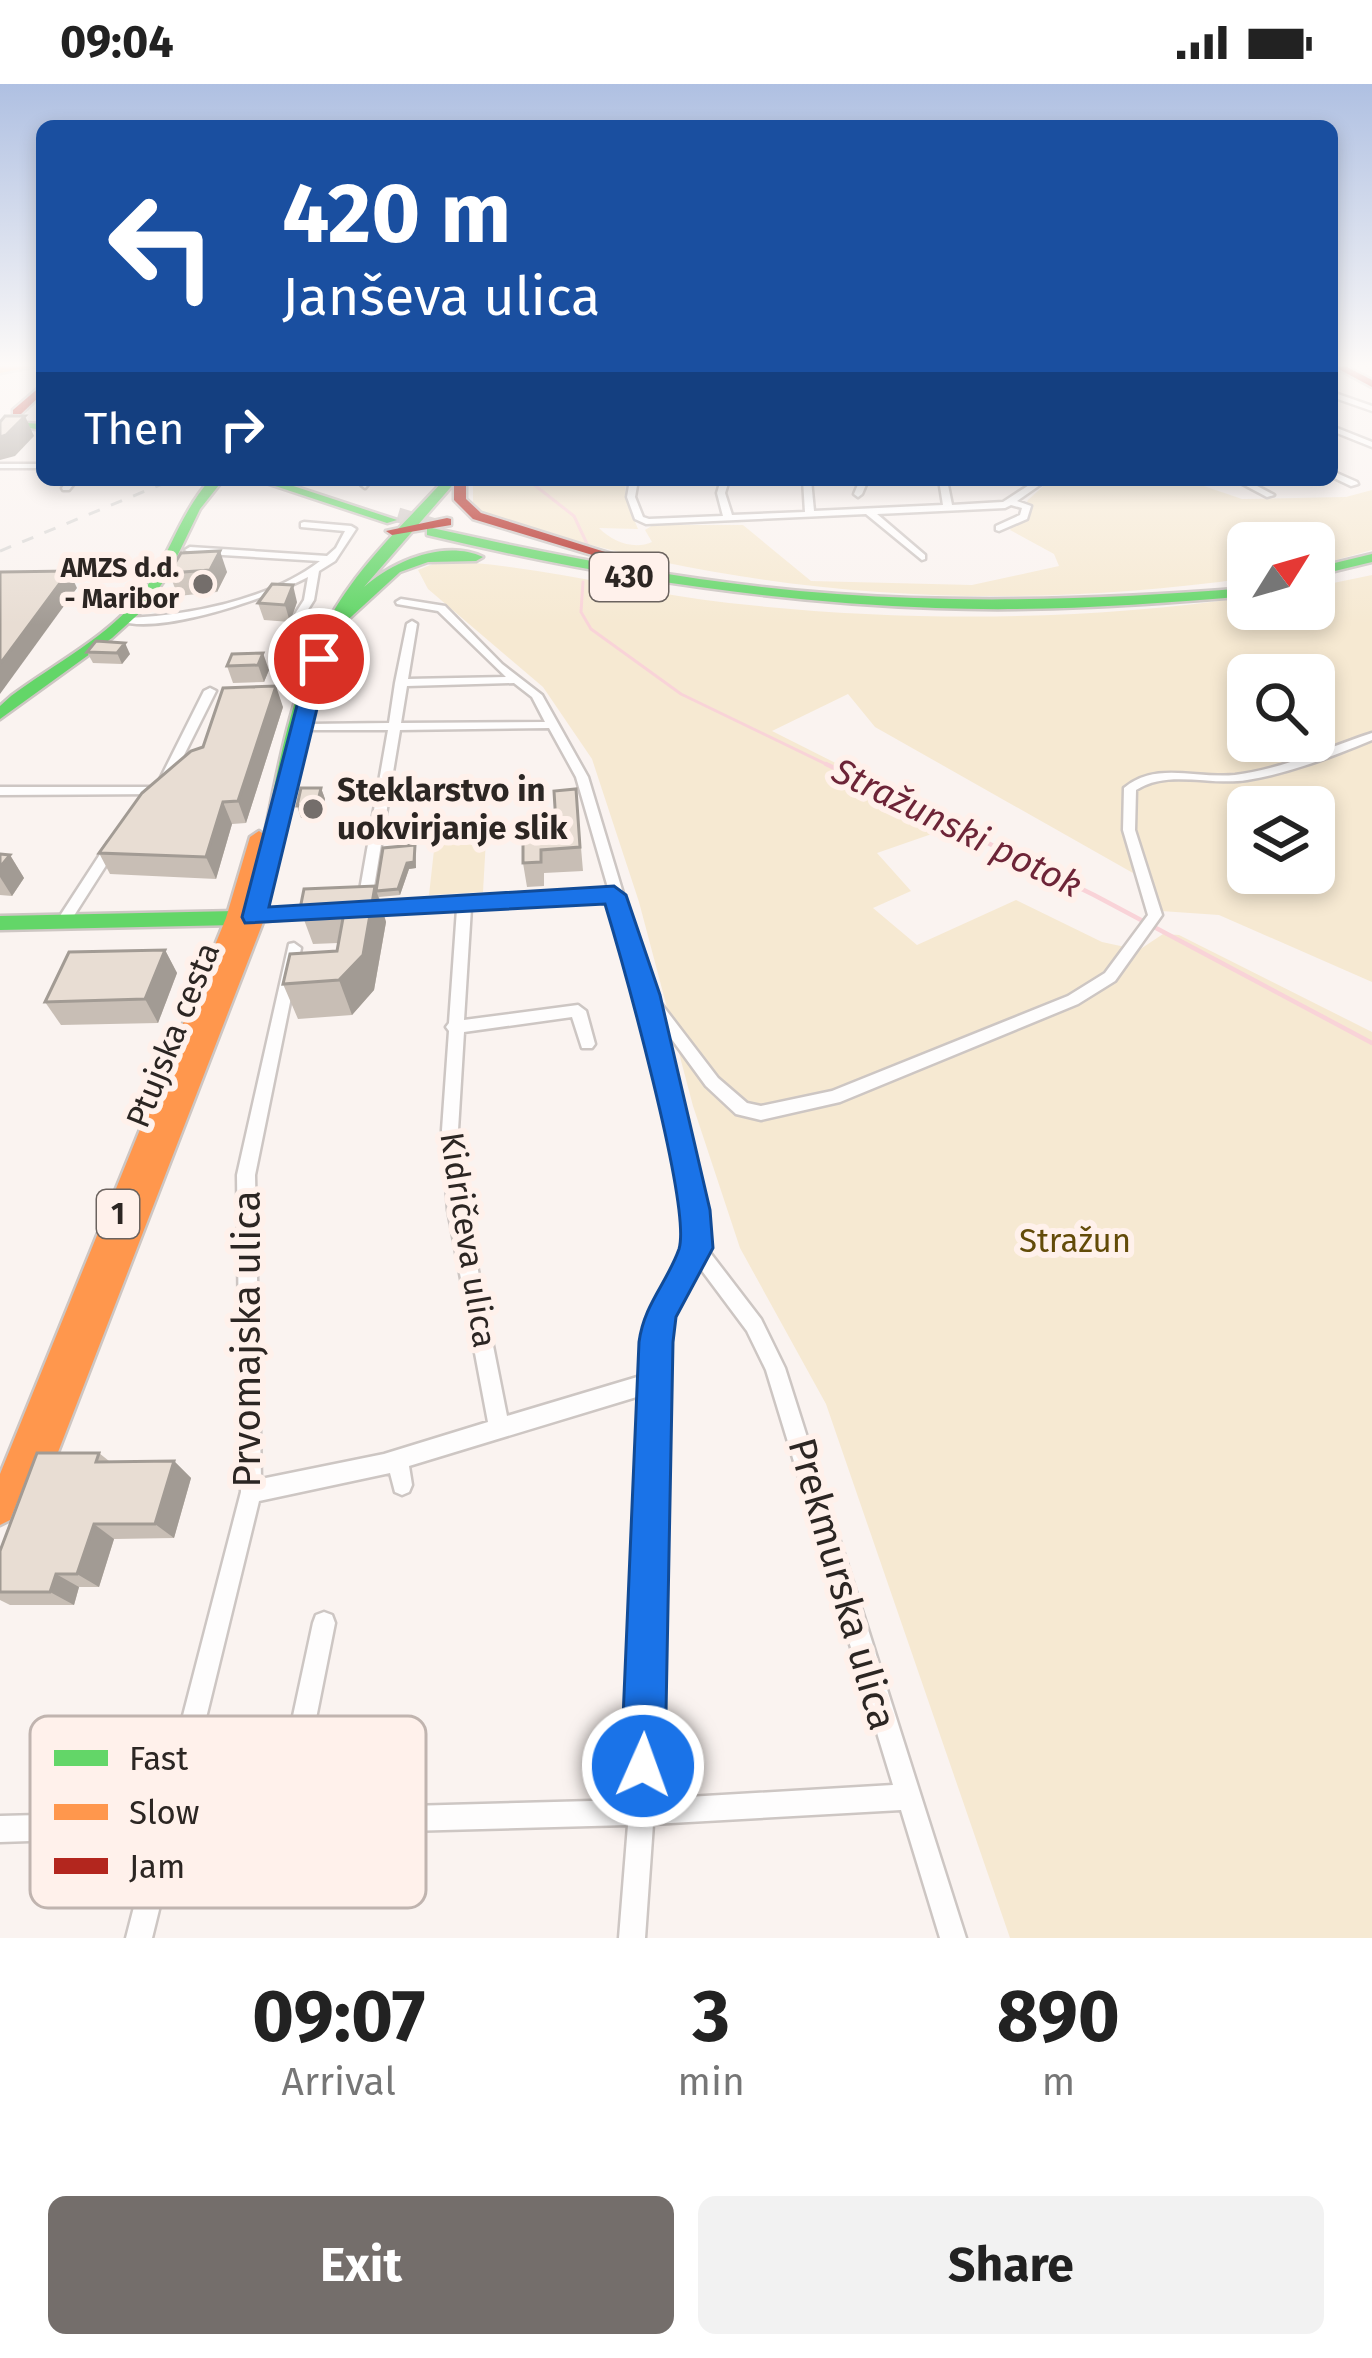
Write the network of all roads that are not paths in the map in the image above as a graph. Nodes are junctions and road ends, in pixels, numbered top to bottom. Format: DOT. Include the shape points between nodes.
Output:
graph roads {
  1 [pos="0,466"];
  2 [pos="36,466"];
  3 [pos="1338,477"];
  4 [pos="1354,484"];
  5 [pos="212,486"];
  6 [pos="284,486"];
  7 [pos="300,486"];
  8 [pos="437,486"];
  9 [pos="450,486"];
  10 [pos="457,486"];
  11 [pos="634,486"];
  12 [pos="723,486"];
  13 [pos="807,486"];
  14 [pos="862,486"];
  15 [pos="944,486"];
  16 [pos="1035,486"];
  17 [pos="1252,486"];
  18 [pos="859,494"];
  19 [pos="1270,494"];
  20 [pos="1013,503"];
  21 [pos="949,508"];
  22 [pos="869,512"];
  23 [pos="809,514"];
  24 [pos="728,518"];
  25 [pos="411,523"];
  26 [pos="304,525"];
  27 [pos="999,528"];
  28 [pos="540,537"];
  29 [pos="190,550"];
  30 [pos="922,557"];
  31 [pos="332,559"];
  32 [pos="488,559"];
  33 [pos="1372,563"];
  34 [pos="314,571"];
  35 [pos="1335,571"];
  36 [pos="1227,588"];
  37 [pos="830,600"];
  38 [pos="401,602"];
  39 [pos="298,617"];
  40 [pos="124,621"];
  41 [pos="412,624"];
  42 [pos="333,625"];
  43 [pos="516,680"];
  44 [pos="400,683"];
  45 [pos="210,691"];
  46 [pos="0,714"];
  47 [pos="554,724"];
  48 [pos="394,725"];
  49 [pos="310,728"];
  50 [pos="1372,736"];
  51 [pos="160,790"];
  52 [pos="0,791"];
  53 [pos="147,806"];
  54 [pos="123,834"];
  55 [pos="614,895"];
  56 [pos="464,905"];
  57 [pos="327,913"];
  58 [pos="245,918"];
  59 [pos="63,922"];
  60 [pos="0,923"];
  61 [pos="294,948"];
  62 [pos="646,995"];
  63 [pos="454,1027"];
  64 [pos="587,1045"];
  65 [pos="696,1248"];
  66 [pos="653,1382"];
  67 [pos="500,1430"];
  68 [pos="398,1459"];
  69 [pos="402,1485"];
  70 [pos="251,1492"];
  71 [pos="9,1514"];
  72 [pos="324,1623"];
  73 [pos="194,1716"];
  74 [pos="305,1716"];
  75 [pos="904,1797"];
  76 [pos="641,1812"];
  77 [pos="426,1817"];
  78 [pos="30,1828"];
  79 [pos="0,1829"];
  80 [pos="146,1908"];
  81 [pos="139,1938"];
  82 [pos="632,1938"];
  83 [pos="952,1938"];
  1 -- 2 [label="street"];
  3 -- 4 [label="street"];
  5 -- 40 [label="main road" via="188,512 155,588"];
  6 -- 25 [label="main road, 430"];
  7 -- 25 [label="main road, 430"];
  8 -- 25 [label="main road, Ptujska cesta / 1"];
  9 -- 25 [label="main road, Ptujska cesta / 1"];
  10 -- 28 [label="main road" via="472,514"];
  11 -- 24 [label="street" via="643,522"];
  12 -- 24 [label="street"];
  13 -- 23 [label="street"];
  14 -- 18 [label="street"];
  15 -- 21 [label="street"];
  16 -- 20 [label="street"];
  17 -- 19 [label="street"];
  20 -- 21 [label="street"];
  20 -- 27 [label="street" via="1027,506 1024,517"];
  21 -- 22 [label="street"];
  22 -- 23 [label="street"];
  22 -- 30 [label="street"];
  23 -- 24 [label="street"];
  25 -- 28 [label="main road"];
  25 -- 32 [label="main road" via="441,544"];
  25 -- 37 [label="main road, 430" via="609,567"];
  25 -- 42 [label="main road, Ptujska cesta / 1"];
  25 -- 58 [label="main road, Ptujska cesta / 1" via="346,584 319,627"];
  26 -- 31 [label="street" via="351,530"];
  28 -- 37 [label="main road"];
  29 -- 31 [label="street"];
  31 -- 34 [label="street"];
  32 -- 37 [label="main road" via="710,596"];
  32 -- 42 [label="main road" via="400,562 373,578"];
  33 -- 35 [label="main road"];
  34 -- 39 [label="street"];
  34 -- 40 [label="street" via="199,614"];
  36 -- 37 [label="main road, 430" via="1037,601"];
  38 -- 43 [label="street" via="441,608"];
  40 -- 46 [label="main road" via="40,674"];
  41 -- 44 [label="street"];
  42 -- 58 [label="main road, Ptujska cesta / 1"];
  43 -- 44 [label="street"];
  43 -- 47 [label="street"];
  44 -- 48 [label="street"];
  45 -- 51 [label="street"];
  47 -- 48 [label="street"];
  47 -- 55 [label="street" via="582,777"];
  48 -- 49 [label="street"];
  48 -- 56 [label="street" via="357,911"];
  50 -- 62 [label="street" via="1321,759 1239,778 1139,780 1126,813 1152,923 1110,977 1073,1000 835,1097 761,1113 742,1109"];
  51 -- 52 [label="street"];
  51 -- 53 [label="street"];
  54 -- 59 [label="street"];
  55 -- 56 [label="street"];
  55 -- 62 [label="street"];
  56 -- 63 [label="street, Kidričeva ulica"];
  57 -- 58 [label="street"];
  58 -- 59 [label="main road"];
  58 -- 71 [label="main road, Ptujska cesta / 1"];
  59 -- 60 [label="main road"];
  61 -- 70 [label="street, Prvomajska ulica" via="246,1175"];
  62 -- 65 [label="street"];
  63 -- 64 [label="street" via="578,1011"];
  63 -- 67 [label="street, Kidričeva ulica" via="457,1210"];
  65 -- 66 [label="street" via="659,1315"];
  65 -- 75 [label="street, Prekmurska ulica" via="754,1325 775,1368"];
  66 -- 67 [label="street"];
  66 -- 76 [label="street"];
  67 -- 68 [label="street"];
  68 -- 69 [label="street"];
  68 -- 70 [label="street"];
  70 -- 73 [label="street, Prvomajska ulica"];
  72 -- 74 [label="street"];
  75 -- 76 [label="street"];
  75 -- 83 [label="street, Prekmurska ulica"];
  76 -- 77 [label="street"];
  76 -- 82 [label="street"];
  78 -- 79 [label="street"];
  80 -- 81 [label="street, Prvomajska ulica"];
}
